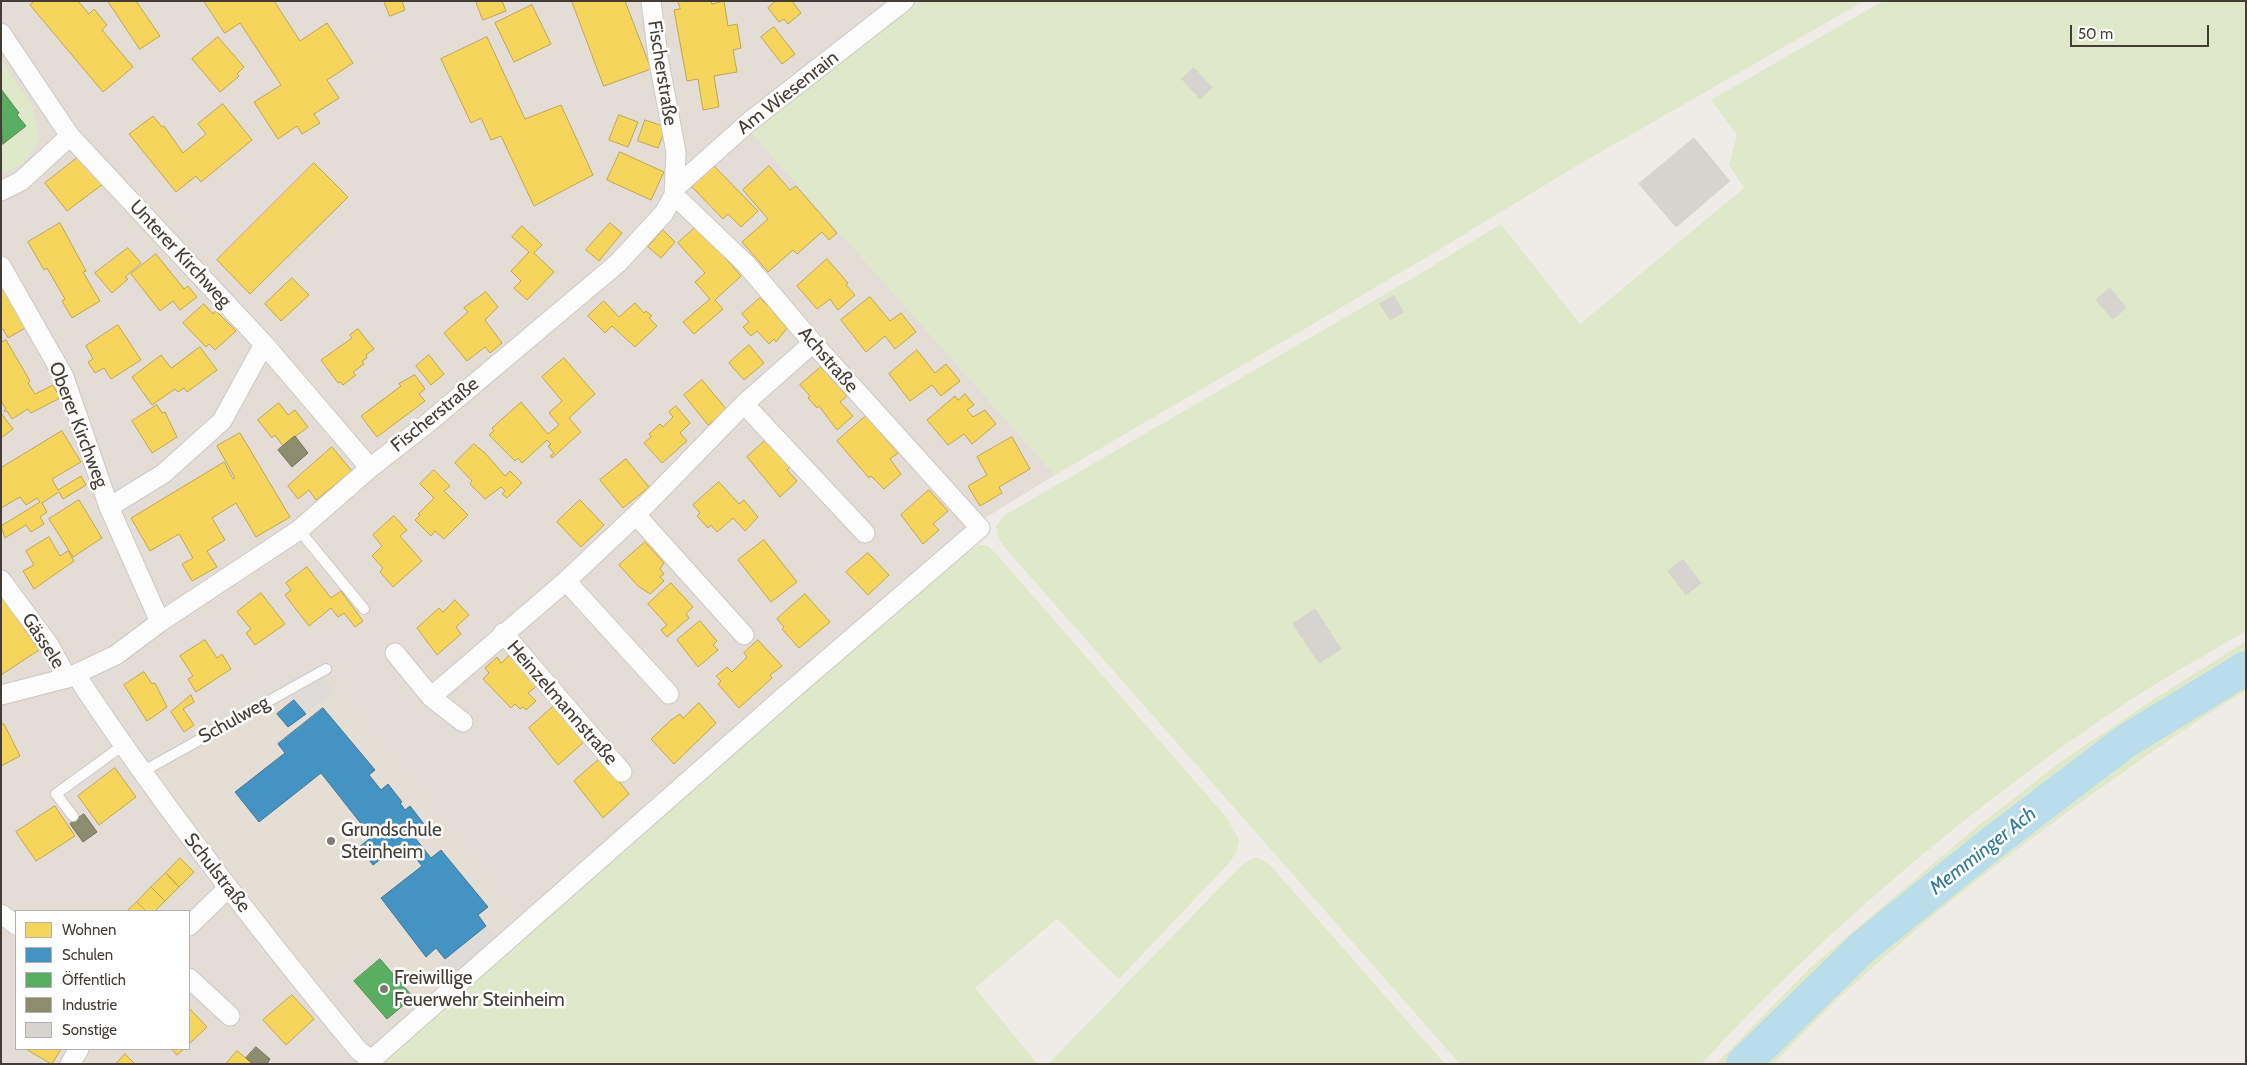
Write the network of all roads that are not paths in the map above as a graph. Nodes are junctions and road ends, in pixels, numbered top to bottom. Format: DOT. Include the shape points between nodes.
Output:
graph roads {
  1 [pos="651,1"];
  2 [pos="904,1"];
  3 [pos="1,33"];
  4 [pos="70,136"];
  5 [pos="1,191"];
  6 [pos="675,191"];
  7 [pos="1,266"];
  8 [pos="812,343"];
  9 [pos="264,344"];
  10 [pos="744,404"];
  11 [pos="370,468"];
  12 [pos="109,507"];
  13 [pos="636,515"];
  14 [pos="299,530"];
  15 [pos="865,533"];
  16 [pos="1,580"];
  17 [pos="566,581"];
  18 [pos="364,609"];
  19 [pos="160,622"];
  20 [pos="503,634"];
  21 [pos="744,634"];
  22 [pos="395,653"];
  23 [pos="326,668"];
  24 [pos="71,676"];
  25 [pos="669,694"];
  26 [pos="1,695"];
  27 [pos="431,697"];
  28 [pos="463,722"];
  29 [pos="122,746"];
  30 [pos="142,772"];
  31 [pos="622,772"];
  32 [pos="73,816"];
  33 [pos="228,888"];
  34 [pos="1,914"];
  35 [pos="15,924"];
  36 [pos="190,925"];
  37 [pos="190,979"];
  38 [pos="230,1016"];
  39 [pos="78,1050"];
  40 [pos="370,1062"];
  41 [pos="70,1064"];
  1 -- 6 [label="street, Fischerstraße" via="676,152"];
  2 -- 6 [label="street, Am Wiesenrain" via="749,122"];
  3 -- 4 [label="street, Unterer Kirchweg"];
  4 -- 5 [label="street" via="21,180"];
  4 -- 9 [label="street, Unterer Kirchweg"];
  6 -- 8 [label="street, Achstraße" via="746,264"];
  6 -- 11 [label="street, Fischerstraße" via="664,213 618,263"];
  7 -- 12 [label="street, Oberer Kirchweg" via="64,376"];
  8 -- 10 [label="street, Heinzelmannstraße"];
  8 -- 40 [label="street, Achstraße" via="980,528"];
  9 -- 11 [label="street, Unterer Kirchweg"];
  9 -- 12 [label="street, Oberer Kirchweg" via="222,421 163,474"];
  10 -- 13 [label="street, Heinzelmannstraße"];
  10 -- 15 [label="street"];
  11 -- 14 [label="street, Fischerstraße"];
  12 -- 19 [label="street, Oberer Kirchweg"];
  13 -- 17 [label="street, Heinzelmannstraße"];
  13 -- 21 [label="street"];
  14 -- 18 [label="lane"];
  14 -- 19 [label="street, Fischerstraße"];
  16 -- 24 [label="street, Gässele"];
  17 -- 20 [label="street, Heinzelmannstraße"];
  17 -- 25 [label="street"];
  19 -- 24 [label="street, Fischerstraße" via="116,654"];
  20 -- 27 [label="street, Heinzelmannstraße"];
  20 -- 31 [label="street, Heinzelmannstraße"];
  22 -- 27 [label="street"];
  23 -- 30 [label="lane, Schulweg"];
  24 -- 26 [label="street, Fischerstraße"];
  24 -- 29 [label="street, Schulstraße"];
  27 -- 28 [label="street"];
  29 -- 30 [label="street, Schulstraße"];
  29 -- 32 [label="lane" via="56,794"];
  30 -- 33 [label="street, Schulstraße"];
  33 -- 36 [label="street"];
  33 -- 40 [label="street, Schulstraße"];
  34 -- 35 [label="street"];
  37 -- 38 [label="street"];
  39 -- 41 [label="street"];
}
